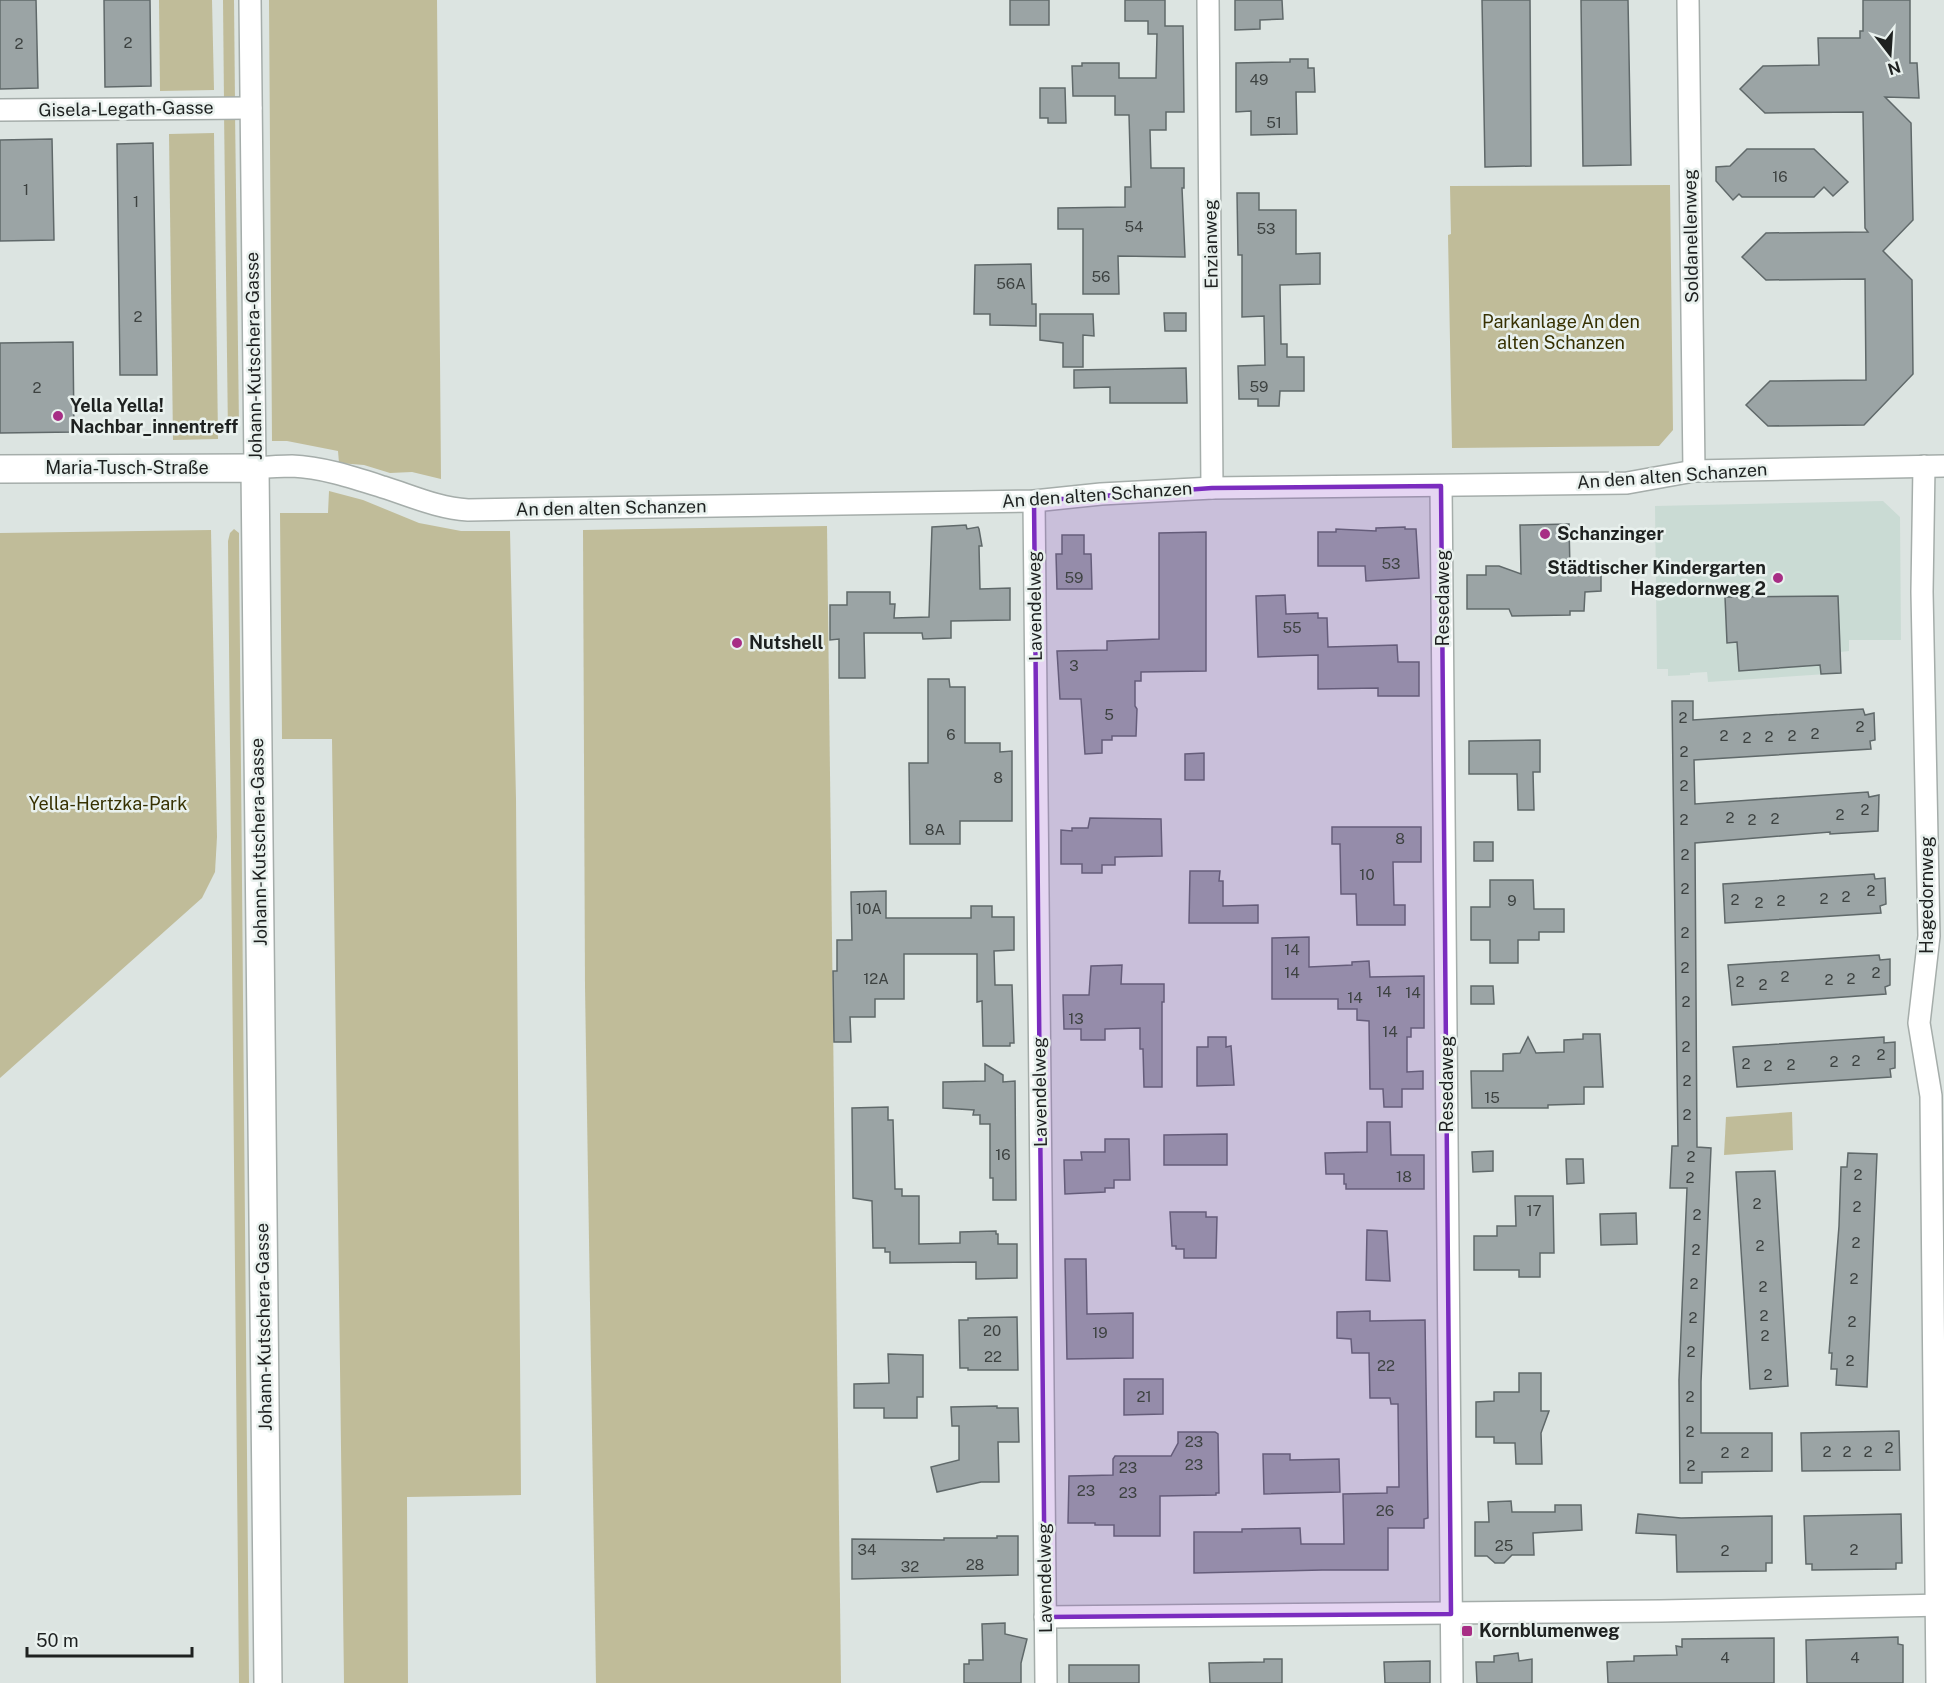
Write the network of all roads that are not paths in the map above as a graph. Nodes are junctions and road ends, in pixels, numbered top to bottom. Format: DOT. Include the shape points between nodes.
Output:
graph roads {
  1 [pos="250,0"];
  2 [pos="1208,0"];
  3 [pos="1688,0"];
  4 [pos="251,108"];
  5 [pos="0,110"];
  6 [pos="1934,466"];
  7 [pos="255,468"];
  8 [pos="0,469"];
  9 [pos="1694,471"];
  10 [pos="1441,486"];
  11 [pos="1212,488"];
  12 [pos="1034,501"];
  13 [pos="1940,1605"];
  14 [pos="1451,1614"];
  15 [pos="1045,1617"];
  16 [pos="268,1683"];
  17 [pos="1046,1683"];
  18 [pos="1452,1683"];
  19 [pos="1937,1683"];
  1 -- 4 [label="street, Johann-Kutschera-Gasse"];
  2 -- 11 [label="street, Enzianweg"];
  3 -- 9 [label="street, Soldanellenweg"];
  4 -- 5 [label="street, Gisela-Legath-Gasse"];
  4 -- 7 [label="street, Johann-Kutschera-Gasse"];
  6 -- 9 [label="street, An den alten Schanzen"];
  6 -- 13 [label="street, Hagedornweg" via="1923,592 1929,936 1919,1023 1931,1096"];
  7 -- 8 [label="street, Maria-Tusch-Straße"];
  7 -- 12 [label="street, An den alten Schanzen" via="305,467 458,509"];
  7 -- 16 [label="street, Johann-Kutschera-Gasse"];
  9 -- 10 [label="street, An den alten Schanzen" via="1627,483"];
  10 -- 11 [label="street, An den alten Schanzen"];
  10 -- 14 [label="street, Resedaweg"];
  11 -- 12 [label="street, An den alten Schanzen"];
  12 -- 15 [label="street, Lavendelweg"];
  13 -- 14 [label="street"];
  13 -- 19 [label="street, Hagedornweg"];
  14 -- 15 [label="street"];
  14 -- 18 [label="street, Resedaweg"];
  15 -- 17 [label="street, Lavendelweg"];
}
